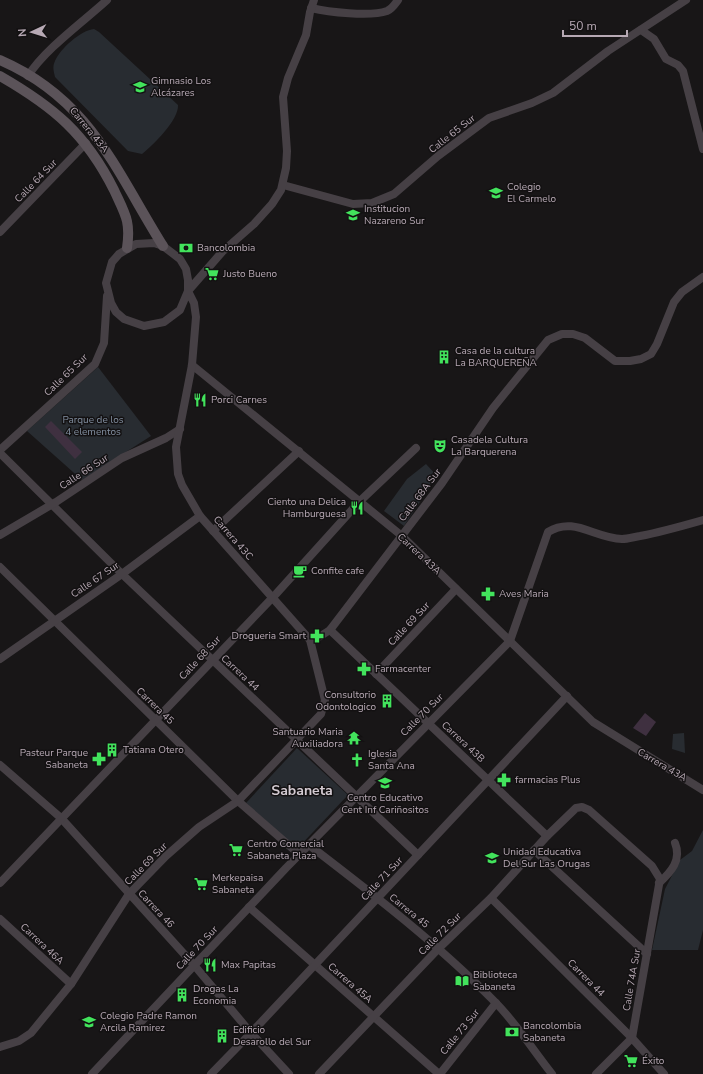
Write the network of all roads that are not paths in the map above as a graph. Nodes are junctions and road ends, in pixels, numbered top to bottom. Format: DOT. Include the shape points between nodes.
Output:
graph roads {
  1 [pos="107,0"];
  2 [pos="398,0"];
  3 [pos="686,0"];
  4 [pos="312,4"];
  5 [pos="642,30"];
  6 [pos="0,60"];
  7 [pos="0,76"];
  8 [pos="28,76"];
  9 [pos="86,143"];
  10 [pos="703,149"];
  11 [pos="283,185"];
  12 [pos="0,232"];
  13 [pos="163,246"];
  14 [pos="127,248"];
  15 [pos="703,277"];
  16 [pos="188,290"];
  17 [pos="107,293"];
  18 [pos="192,365"];
  19 [pos="180,428"];
  20 [pos="416,448"];
  21 [pos="0,450"];
  22 [pos="299,452"];
  23 [pos="0,453"];
  24 [pos="360,502"];
  25 [pos="52,504"];
  26 [pos="200,516"];
  27 [pos="703,520"];
  28 [pos="213,531"];
  29 [pos="0,535"];
  30 [pos="402,536"];
  31 [pos="0,567"];
  32 [pos="122,574"];
  33 [pos="456,588"];
  34 [pos="272,597"];
  35 [pos="54,620"];
  36 [pos="330,630"];
  37 [pos="310,640"];
  38 [pos="510,641"];
  39 [pos="0,659"];
  40 [pos="212,660"];
  41 [pos="376,674"];
  42 [pos="567,696"];
  43 [pos="324,708"];
  44 [pos="155,720"];
  45 [pos="428,724"];
  46 [pos="297,740"];
  47 [pos="0,765"];
  48 [pos="488,780"];
  49 [pos="703,790"];
  50 [pos="357,796"];
  51 [pos="238,801"];
  52 [pos="61,818"];
  53 [pos="547,836"];
  54 [pos="675,843"];
  55 [pos="309,845"];
  56 [pos="534,850"];
  57 [pos="300,855"];
  58 [pos="418,855"];
  59 [pos="659,879"];
  60 [pos="0,883"];
  61 [pos="129,894"];
  62 [pos="377,898"];
  63 [pos="491,898"];
  64 [pos="137,902"];
  65 [pos="122,905"];
  66 [pos="249,907"];
  67 [pos="0,919"];
  68 [pos="439,948"];
  69 [pos="647,954"];
  70 [pos="194,965"];
  71 [pos="315,965"];
  72 [pos="71,984"];
  73 [pos="496,1003"];
  74 [pos="373,1016"];
  75 [pos="251,1034"];
  76 [pos="632,1038"];
  77 [pos="0,1047"];
  78 [pos="92,1074"];
  79 [pos="211,1074"];
  80 [pos="289,1074"];
  81 [pos="319,1074"];
  82 [pos="439,1074"];
  83 [pos="552,1074"];
  84 [pos="596,1074"];
  85 [pos="664,1074"];
  1 -- 8 [label="street" via="57,45"];
  2 -- 4 [label="street" via="391,8 380,12 326,12"];
  3 -- 5 [label="street, Calle 65 Sur"];
  4 -- 11 [label="street" via="306,35 283,97 287,151"];
  5 -- 10 [label="street" via="654,39 666,59 683,70"];
  5 -- 11 [label="street, Calle 65 Sur" via="608,51 553,93 489,118 438,156 394,194 372,203 353,204"];
  6 -- 8 [label="main road, Carrera 43A"];
  7 -- 9 [label="main road, Carrera 43A" via="46,105"];
  8 -- 13 [label="main road, Carrera 43A" via="68,103 95,134 112,158"];
  9 -- 12 [label="street, Calle 64 Sur"];
  9 -- 14 [label="main road, Carrera 43A" via="102,167 126,216 129,227"];
  11 -- 16 [label="street" via="272,204 254,224 222,252"];
  13 -- 14 [label="street" via="145,243"];
  13 -- 16 [label="street" via="180,259 186,269"];
  14 -- 17 [label="street" via="112,262 106,283"];
  15 -- 30 [label="street, Calle 68A Sur" via="682,292 674,302 657,344 651,354 641,359 630,362 615,361 585,338 573,334 562,334 548,340 494,408"];
  16 -- 17 [label="street" via="180,310 173,317 154,325 124,319 116,312"];
  16 -- 18 [label="street" via="194,303 196,318"];
  17 -- 21 [label="street, Calle 65 Sur" via="104,343 94,364"];
  18 -- 19 [label="street, Carrera 43C"];
  18 -- 22 [label="street, Carrera 43A"];
  19 -- 25 [label="street, Calle 66 Sur" via="166,438 122,458"];
  19 -- 26 [label="street, Carrera 43C" via="176,447 178,474 184,490"];
  20 -- 24 [label="street, Calle 68 Sur"];
  22 -- 24 [label="street, Carrera 43A"];
  22 -- 28 [label="street"];
  23 -- 25 [label="street, Carrera 44"];
  24 -- 30 [label="street, Carrera 43A"];
  24 -- 34 [label="street, Calle 68 Sur"];
  25 -- 29 [label="street, Calle 66 Sur"];
  25 -- 32 [label="street, Carrera 44"];
  26 -- 28 [label="street, Carrera 43C"];
  26 -- 32 [label="street, Calle 67 Sur"];
  27 -- 38 [label="street, Calle 70 Sur" via="662,532 623,539 576,526 565,525 548,532"];
  28 -- 34 [label="street, Carrera 43C"];
  30 -- 33 [label="street, Carrera 43A"];
  30 -- 36 [label="street, Calle 68A Sur"];
  31 -- 35 [label="street, Carrera 45"];
  32 -- 35 [label="street, Calle 67 Sur"];
  32 -- 40 [label="street, Carrera 44"];
  33 -- 38 [label="street, Carrera 43A"];
  33 -- 41 [label="street, Calle 69 Sur"];
  34 -- 37 [label="street, Carrera 43C"];
  34 -- 40 [label="street, Calle 68 Sur"];
  35 -- 39 [label="street, Calle 67 Sur"];
  35 -- 44 [label="street, Carrera 45"];
  36 -- 37 [label="street, Calle 68A Sur"];
  36 -- 41 [label="street, Carrera 43B"];
  37 -- 43 [label="street, Carrera 43C" via="325,700"];
  38 -- 42 [label="street, Carrera 43A"];
  38 -- 45 [label="street, Calle 70 Sur"];
  40 -- 44 [label="street, Calle 68 Sur"];
  40 -- 46 [label="street, Carrera 44"];
  41 -- 45 [label="street, Carrera 43B"];
  42 -- 48 [label="street, Calle 71 Sur"];
  42 -- 49 [label="street, Carrera 43A" via="593,722"];
  43 -- 46 [label="street, Calle 69 Sur"];
  44 -- 51 [label="street, Carrera 45"];
  44 -- 52 [label="street, Calle 68 Sur"];
  45 -- 48 [label="street, Carrera 43B"];
  45 -- 50 [label="street, Calle 70 Sur"];
  46 -- 50 [label="street, Carrera 44"];
  46 -- 51 [label="street, Calle 69 Sur"];
  47 -- 52 [label="street, Carrera 46"];
  48 -- 53 [label="street, Carrera 43B"];
  48 -- 58 [label="street, Calle 71 Sur"];
  50 -- 55 [label="street, Calle 70 Sur"];
  50 -- 58 [label="street, Carrera 44"];
  51 -- 57 [label="street, Carrera 45"];
  51 -- 61 [label="street, Calle 69 Sur" via="199,827"];
  52 -- 60 [label="street, Calle 68 Sur"];
  52 -- 61 [label="street, Carrera 46"];
  53 -- 56 [label="street, Calle 72 Sur"];
  53 -- 59 [label="street, Calle 72 Sur" via="576,808 582,807 589,810 652,866"];
  54 -- 59 [label="street" via="678,851 673,868"];
  55 -- 57 [label="street, Calle 70 Sur"];
  55 -- 62 [label="street, Carrera 45"];
  56 -- 63 [label="street, Calle 72 Sur"];
  56 -- 69 [label="street"];
  57 -- 66 [label="street, Calle 70 Sur"];
  58 -- 62 [label="street, Calle 71 Sur"];
  59 -- 69 [label="street, Calle 74A Sur"];
  61 -- 64 [label="street, Carrera 46"];
  61 -- 65 [label="street, Calle 69 Sur"];
  62 -- 68 [label="street, Carrera 45"];
  62 -- 71 [label="street, Calle 71 Sur"];
  63 -- 68 [label="street, Calle 72 Sur"];
  63 -- 76 [label="street, Carrera 44"];
  64 -- 65 [label="street"];
  64 -- 70 [label="street, Carrera 46"];
  65 -- 72 [label="street, Calle 69 Sur"];
  66 -- 70 [label="street, Calle 70 Sur"];
  66 -- 71 [label="street, Carrera 45A"];
  67 -- 72 [label="street, Carrera 46A"];
  68 -- 73 [label="street, Carrera 45"];
  68 -- 74 [label="street, Calle 72 Sur"];
  69 -- 76 [label="street, Calle 74A Sur"];
  70 -- 75 [label="street, Carrera 46"];
  70 -- 78 [label="street, Calle 70 Sur"];
  71 -- 74 [label="street, Carrera 45A"];
  71 -- 75 [label="street, Calle 71 Sur"];
  72 -- 77 [label="street, Calle 69 Sur" via="26,1038"];
  73 -- 82 [label="street, Calle 73 Sur"];
  73 -- 83 [label="street, Carrera 45"];
  74 -- 81 [label="street, Calle 72 Sur"];
  74 -- 82 [label="street, Carrera 45A"];
  75 -- 79 [label="street, Calle 71 Sur"];
  75 -- 80 [label="street, Carrera 46"];
  76 -- 84 [label="street"];
  76 -- 85 [label="street, Carrera 44"];
}
